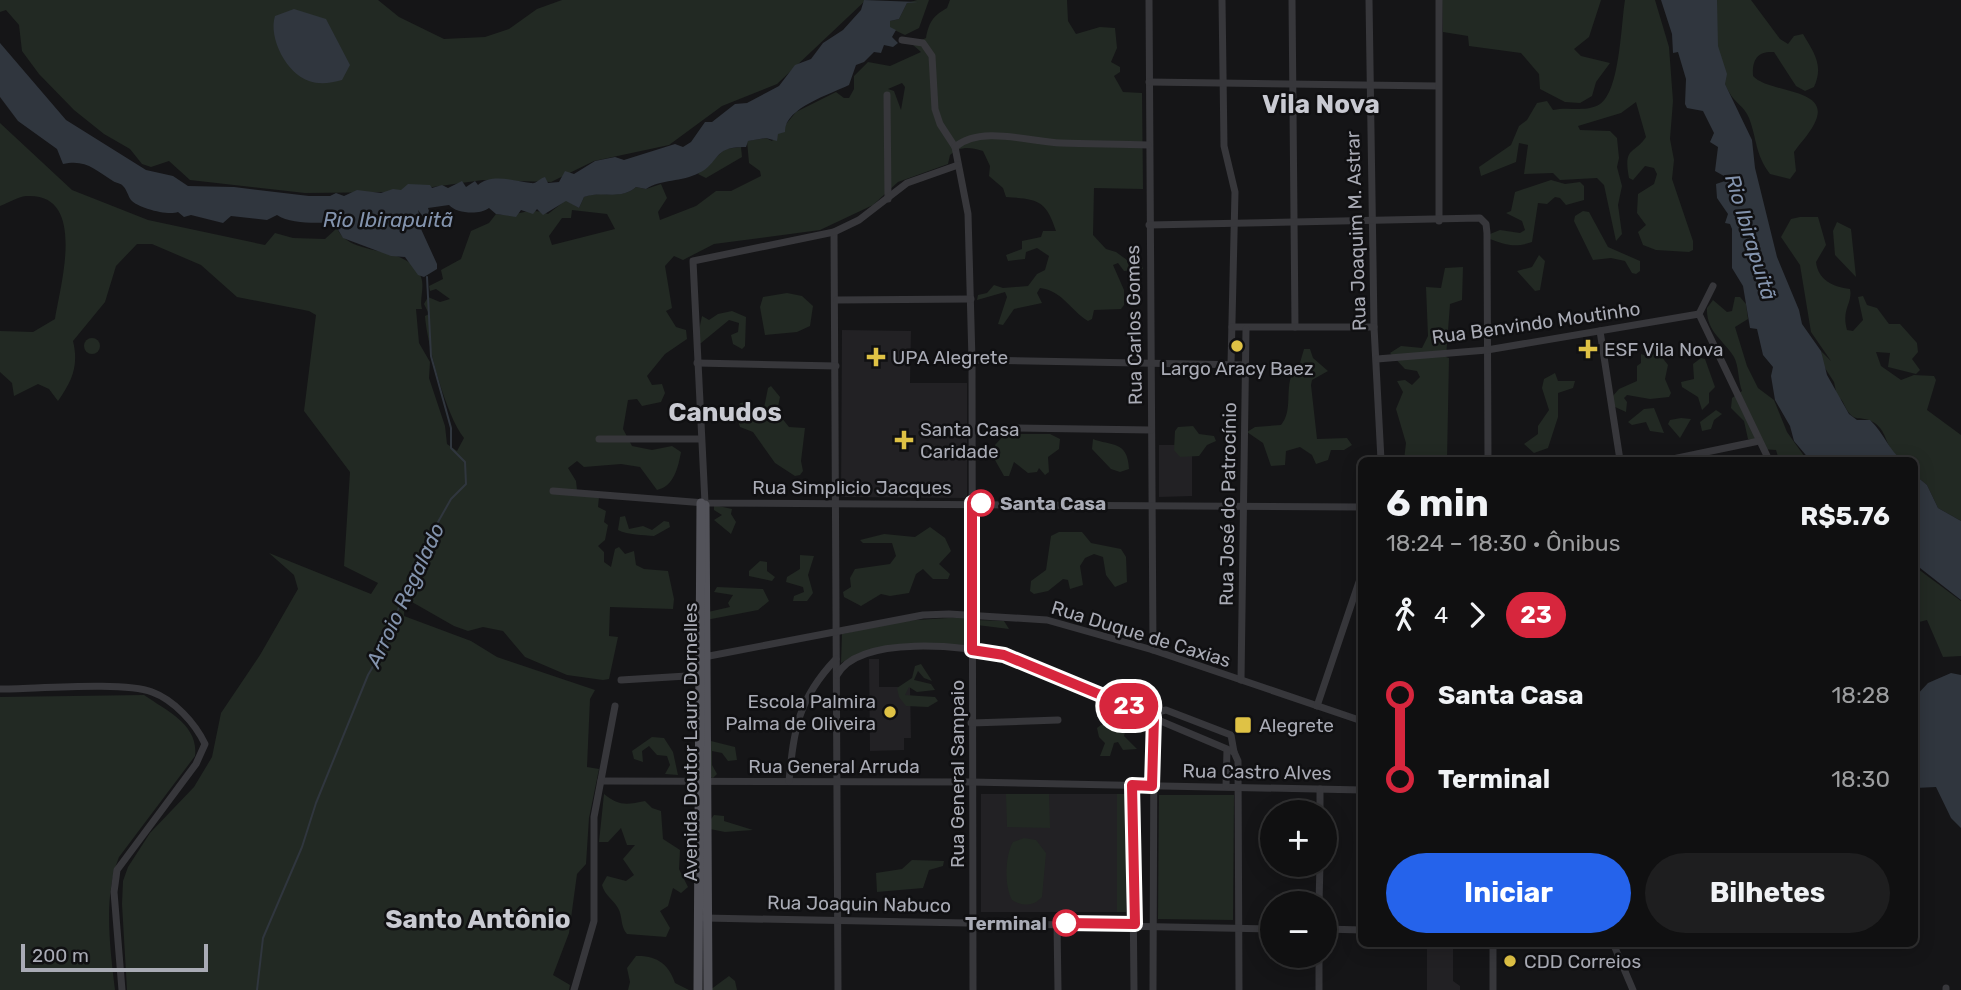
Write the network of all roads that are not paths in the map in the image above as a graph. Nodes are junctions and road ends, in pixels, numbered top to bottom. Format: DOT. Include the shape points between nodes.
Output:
graph roads {
  1 [pos="1149,0"];
  2 [pos="1222,0"];
  3 [pos="1292,0"];
  4 [pos="1369,0"];
  5 [pos="1439,0"];
  6 [pos="902,40"];
  7 [pos="1149,82"];
  8 [pos="1222,82"];
  9 [pos="1293,82"];
  10 [pos="1368,83"];
  11 [pos="1437,86"];
  12 [pos="887,95"];
  13 [pos="1148,145"];
  14 [pos="955,147"];
  15 [pos="958,165"];
  16 [pos="888,199"];
  17 [pos="1438,220"];
  18 [pos="1372,222"];
  19 [pos="1295,223"];
  20 [pos="1234,224"];
  21 [pos="1149,225"];
  22 [pos="834,232"];
  23 [pos="1713,286"];
  24 [pos="971,299"];
  25 [pos="836,300"];
  26 [pos="1699,314"];
  27 [pos="1232,327"];
  28 [pos="1295,327"];
  29 [pos="1374,327"];
  30 [pos="1246,329"];
  31 [pos="1600,331"];
  32 [pos="1487,350"];
  33 [pos="1377,359"];
  34 [pos="972,360"];
  35 [pos="697,363"];
  36 [pos="1150,364"];
  37 [pos="1231,364"];
  38 [pos="1245,365"];
  39 [pos="835,366"];
  40 [pos="1016,428"];
  41 [pos="1151,429"];
  42 [pos="599,439"];
  43 [pos="700,439"];
  44 [pos="1759,441"];
  45 [pos="1381,457"];
  46 [pos="1488,457"];
  47 [pos="1620,457"];
  48 [pos="1682,457"];
  49 [pos="1767,457"];
  50 [pos="553,491"];
  51 [pos="703,500"];
  52 [pos="836,502"];
  53 [pos="972,503"];
  54 [pos="1153,505"];
  55 [pos="1245,506"];
  56 [pos="1358,507"];
  57 [pos="1358,585"];
  58 [pos="972,615"];
  59 [pos="836,632"];
  60 [pos="972,650"];
  61 [pos="1153,650"];
  62 [pos="703,657"];
  63 [pos="836,659"];
  64 [pos="703,675"];
  65 [pos="835,679"];
  66 [pos="621,680"];
  67 [pos="1241,680"];
  68 [pos="0,689"];
  69 [pos="615,706"];
  70 [pos="1317,706"];
  71 [pos="1154,717"];
  72 [pos="1058,720"];
  73 [pos="1358,720"];
  74 [pos="971,723"];
  75 [pos="1231,751"];
  76 [pos="601,781"];
  77 [pos="703,781"];
  78 [pos="789,781"];
  79 [pos="835,782"];
  80 [pos="971,782"];
  81 [pos="1132,785"];
  82 [pos="1152,786"];
  83 [pos="1226,786"];
  84 [pos="1239,786"];
  85 [pos="1320,789"];
  86 [pos="1358,790"];
  87 [pos="1320,800"];
  88 [pos="697,918"];
  89 [pos="708,918"];
  90 [pos="837,920"];
  91 [pos="974,922"];
  92 [pos="1057,923"];
  93 [pos="1135,924"];
  94 [pos="1153,928"];
  95 [pos="1239,929"];
  96 [pos="1260,929"];
  97 [pos="1337,929"];
  98 [pos="1358,930"];
  99 [pos="1493,947"];
  100 [pos="1615,947"];
  101 [pos="1319,968"];
  102 [pos="122,990"];
  103 [pos="574,990"];
  104 [pos="698,990"];
  105 [pos="708,990"];
  106 [pos="838,990"];
  107 [pos="973,990"];
  108 [pos="1058,990"];
  109 [pos="1134,990"];
  110 [pos="1153,990"];
  111 [pos="1239,990"];
  112 [pos="1319,990"];
  113 [pos="1493,990"];
  114 [pos="1633,990"];
  1 -- 7 [label="street, Rua Carlos Gomes"];
  2 -- 8 [label="street"];
  3 -- 9 [label="street"];
  4 -- 10 [label="street, Rua Joaquim M. Astrar"];
  5 -- 11 [label="street"];
  6 -- 14 [label="street, Rua General Sampaio" via="923,43 932,56 935,109"];
  7 -- 8 [label="street"];
  7 -- 13 [label="street, Rua Carlos Gomes"];
  8 -- 9 [label="street"];
  8 -- 20 [label="street" via="1224,146 1235,192"];
  9 -- 10 [label="street"];
  9 -- 19 [label="street"];
  10 -- 11 [label="street"];
  10 -- 18 [label="street, Rua Joaquim M. Astrar"];
  11 -- 17 [label="street"];
  12 -- 16 [label="street"];
  13 -- 14 [label="street" via="994,137 972,139"];
  13 -- 21 [label="street, Rua Carlos Gomes"];
  14 -- 15 [label="street, Rua General Sampaio"];
  15 -- 16 [label="street" via="907,183"];
  15 -- 24 [label="street, Rua General Sampaio" via="968,214"];
  16 -- 22 [label="street"];
  17 -- 18 [label="street"];
  17 -- 32 [label="street" via="1480,218 1486,224"];
  18 -- 19 [label="street"];
  18 -- 29 [label="street, Rua Joaquim M. Astrar"];
  19 -- 20 [label="street"];
  19 -- 28 [label="street"];
  20 -- 21 [label="street"];
  20 -- 27 [label="street"];
  21 -- 36 [label="street, Rua Carlos Gomes"];
  22 -- 25 [label="street"];
  22 -- 35 [label="street, Avenida Doutor Lauro Dornelles" via="693,261"];
  23 -- 26 [label="street"];
  24 -- 25 [label="street"];
  24 -- 34 [label="street, Rua General Sampaio"];
  25 -- 39 [label="street"];
  26 -- 31 [label="street, Rua Benvindo Moutinho"];
  26 -- 44 [label="street"];
  27 -- 30 [label="street"];
  27 -- 37 [label="street"];
  28 -- 29 [label="street"];
  28 -- 30 [label="street"];
  29 -- 33 [label="street, Rua Joaquim M. Astrar"];
  30 -- 38 [label="street, Rua José do Patrocínio"];
  31 -- 32 [label="street, Rua Benvindo Moutinho"];
  31 -- 47 [label="street"];
  32 -- 33 [label="street, Rua Benvindo Moutinho"];
  32 -- 46 [label="street"];
  33 -- 45 [label="street, Rua Joaquim M. Astrar"];
  34 -- 36 [label="street"];
  34 -- 53 [label="street, Rua General Sampaio"];
  35 -- 39 [label="street"];
  35 -- 43 [label="street, Avenida Doutor Lauro Dornelles"];
  36 -- 37 [label="street"];
  36 -- 41 [label="street, Rua Carlos Gomes"];
  37 -- 38 [label="street"];
  38 -- 55 [label="street, Rua José do Patrocínio"];
  39 -- 52 [label="street"];
  40 -- 41 [label="street"];
  41 -- 54 [label="street, Rua Carlos Gomes"];
  42 -- 43 [label="street"];
  43 -- 51 [label="street, Avenida Doutor Lauro Dornelles"];
  44 -- 48 [label="street"];
  44 -- 49 [label="street"];
  50 -- 51 [label="street, Rua Simplicio Jacques"];
  51 -- 52 [label="street, Rua Simplicio Jacques"];
  51 -- 62 [label="main road, Avenida Doutor Lauro Dornelles"];
  52 -- 53 [label="street, Rua Simplicio Jacques"];
  52 -- 59 [label="street"];
  53 -- 54 [label="street, Rua Simplicio Jacques"];
  53 -- 58 [label="street, Rua General Sampaio"];
  54 -- 55 [label="street, Rua Simplicio Jacques"];
  54 -- 61 [label="street, Rua Carlos Gomes"];
  55 -- 56 [label="street, Rua Simplicio Jacques"];
  55 -- 67 [label="street, Rua José do Patrocínio"];
  57 -- 70 [label="street"];
  58 -- 59 [label="street, Rua Duque de Caxias" via="923,615"];
  58 -- 60 [label="street, Rua General Sampaio"];
  58 -- 61 [label="street, Rua Duque de Caxias" via="1047,620"];
  59 -- 62 [label="street, Rua Duque de Caxias"];
  59 -- 63 [label="street"];
  60 -- 65 [label="street" via="899,647 873,652 849,662"];
  60 -- 71 [label="street" via="1004,655"];
  60 -- 74 [label="street, Rua General Sampaio"];
  61 -- 67 [label="street, Rua Duque de Caxias"];
  62 -- 64 [label="main road, Avenida Doutor Lauro Dornelles"];
  63 -- 65 [label="street"];
  63 -- 78 [label="street" via="811,690 798,717"];
  64 -- 66 [label="street"];
  64 -- 77 [label="main road, Avenida Doutor Lauro Dornelles"];
  65 -- 79 [label="street"];
  67 -- 70 [label="street, Rua Duque de Caxias"];
  68 -- 102 [label="street" via="142,688 168,701 193,723 205,744 196,764 117,870 114,892"];
  69 -- 76 [label="street"];
  70 -- 73 [label="street, Rua Duque de Caxias"];
  71 -- 75 [label="street"];
  71 -- 75 [label="street" via="1166,710 1231,735"];
  71 -- 82 [label="street"];
  72 -- 74 [label="street"];
  74 -- 80 [label="street, Rua General Sampaio"];
  75 -- 83 [label="street"];
  75 -- 84 [label="street" via="1238,761"];
  76 -- 77 [label="street, Rua General Arruda"];
  76 -- 103 [label="street" via="594,817 594,921"];
  77 -- 78 [label="street, Rua General Arruda"];
  77 -- 88 [label="main road, Avenida Doutor Lauro Dornelles"];
  77 -- 89 [label="main road, Avenida Doutor Lauro Dornelles"];
  78 -- 79 [label="street, Rua General Arruda"];
  79 -- 80 [label="street, Rua General Arruda"];
  79 -- 90 [label="street"];
  80 -- 81 [label="street, Rua General Arruda"];
  80 -- 91 [label="street, Rua General Sampaio"];
  81 -- 82 [label="street, Rua General Arruda"];
  81 -- 93 [label="street"];
  82 -- 83 [label="street, Rua Castro Alves"];
  82 -- 94 [label="street"];
  83 -- 84 [label="street, Rua Castro Alves"];
  84 -- 85 [label="street, Rua Castro Alves"];
  84 -- 95 [label="street"];
  85 -- 86 [label="street, Rua Castro Alves"];
  85 -- 87 [label="street"];
  88 -- 89 [label="street, Rua Joaquin Nabuco"];
  88 -- 104 [label="main road, Avenida Doutor Lauro Dornelles"];
  89 -- 90 [label="street, Rua Joaquin Nabuco"];
  89 -- 105 [label="main road, Avenida Doutor Lauro Dornelles"];
  90 -- 91 [label="street, Rua Joaquin Nabuco"];
  90 -- 106 [label="street"];
  91 -- 92 [label="street, Rua Joaquin Nabuco"];
  91 -- 107 [label="street, Rua General Sampaio"];
  92 -- 93 [label="street, Rua Joaquin Nabuco"];
  92 -- 108 [label="street"];
  93 -- 94 [label="street, Rua Joaquin Nabuco"];
  93 -- 109 [label="street"];
  94 -- 95 [label="street, Rua Joaquin Nabuco"];
  94 -- 110 [label="street"];
  95 -- 96 [label="street, Rua Joaquin Nabuco"];
  95 -- 111 [label="street"];
  97 -- 98 [label="street"];
  99 -- 113 [label="street"];
  100 -- 114 [label="street"];
  101 -- 112 [label="street"];
}
